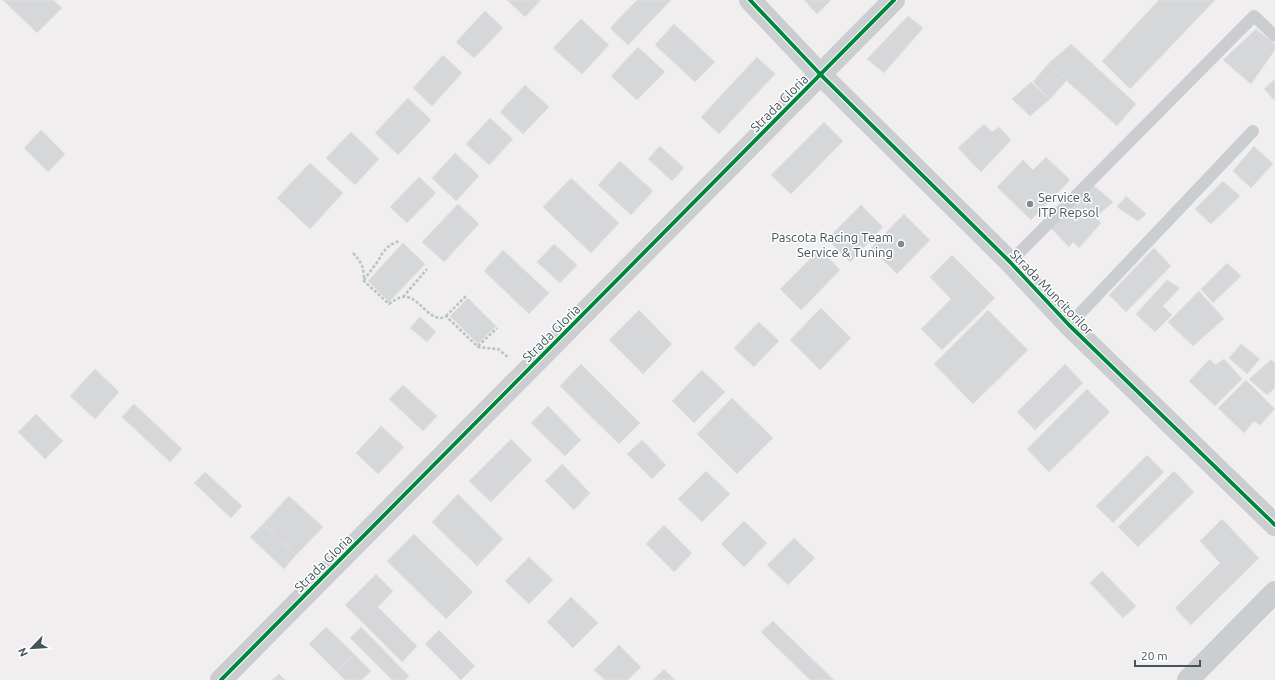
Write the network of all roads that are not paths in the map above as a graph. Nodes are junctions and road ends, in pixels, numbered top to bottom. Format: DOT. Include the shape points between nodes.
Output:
graph roads {
  1 [pos="750,0"];
  2 [pos="894,0"];
  3 [pos="1275,36"];
  4 [pos="821,75"];
  5 [pos="1253,131"];
  6 [pos="1010,262"];
  7 [pos="1069,325"];
  8 [pos="1275,525"];
  9 [pos="1275,592"];
  10 [pos="221,680"];
  11 [pos="1188,680"];
  1 -- 4 [label="street, Strada Muncitorilor"];
  2 -- 4 [label="street, Strada Gloria"];
  3 -- 6 [label="lane" via="1254,16"];
  4 -- 6 [label="street, Strada Muncitorilor"];
  4 -- 10 [label="street, Strada Gloria"];
  5 -- 7 [label="lane"];
  6 -- 7 [label="street, Strada Muncitorilor"];
  7 -- 8 [label="street, Strada Muncitorilor"];
  9 -- 11 [label="street"];
}
